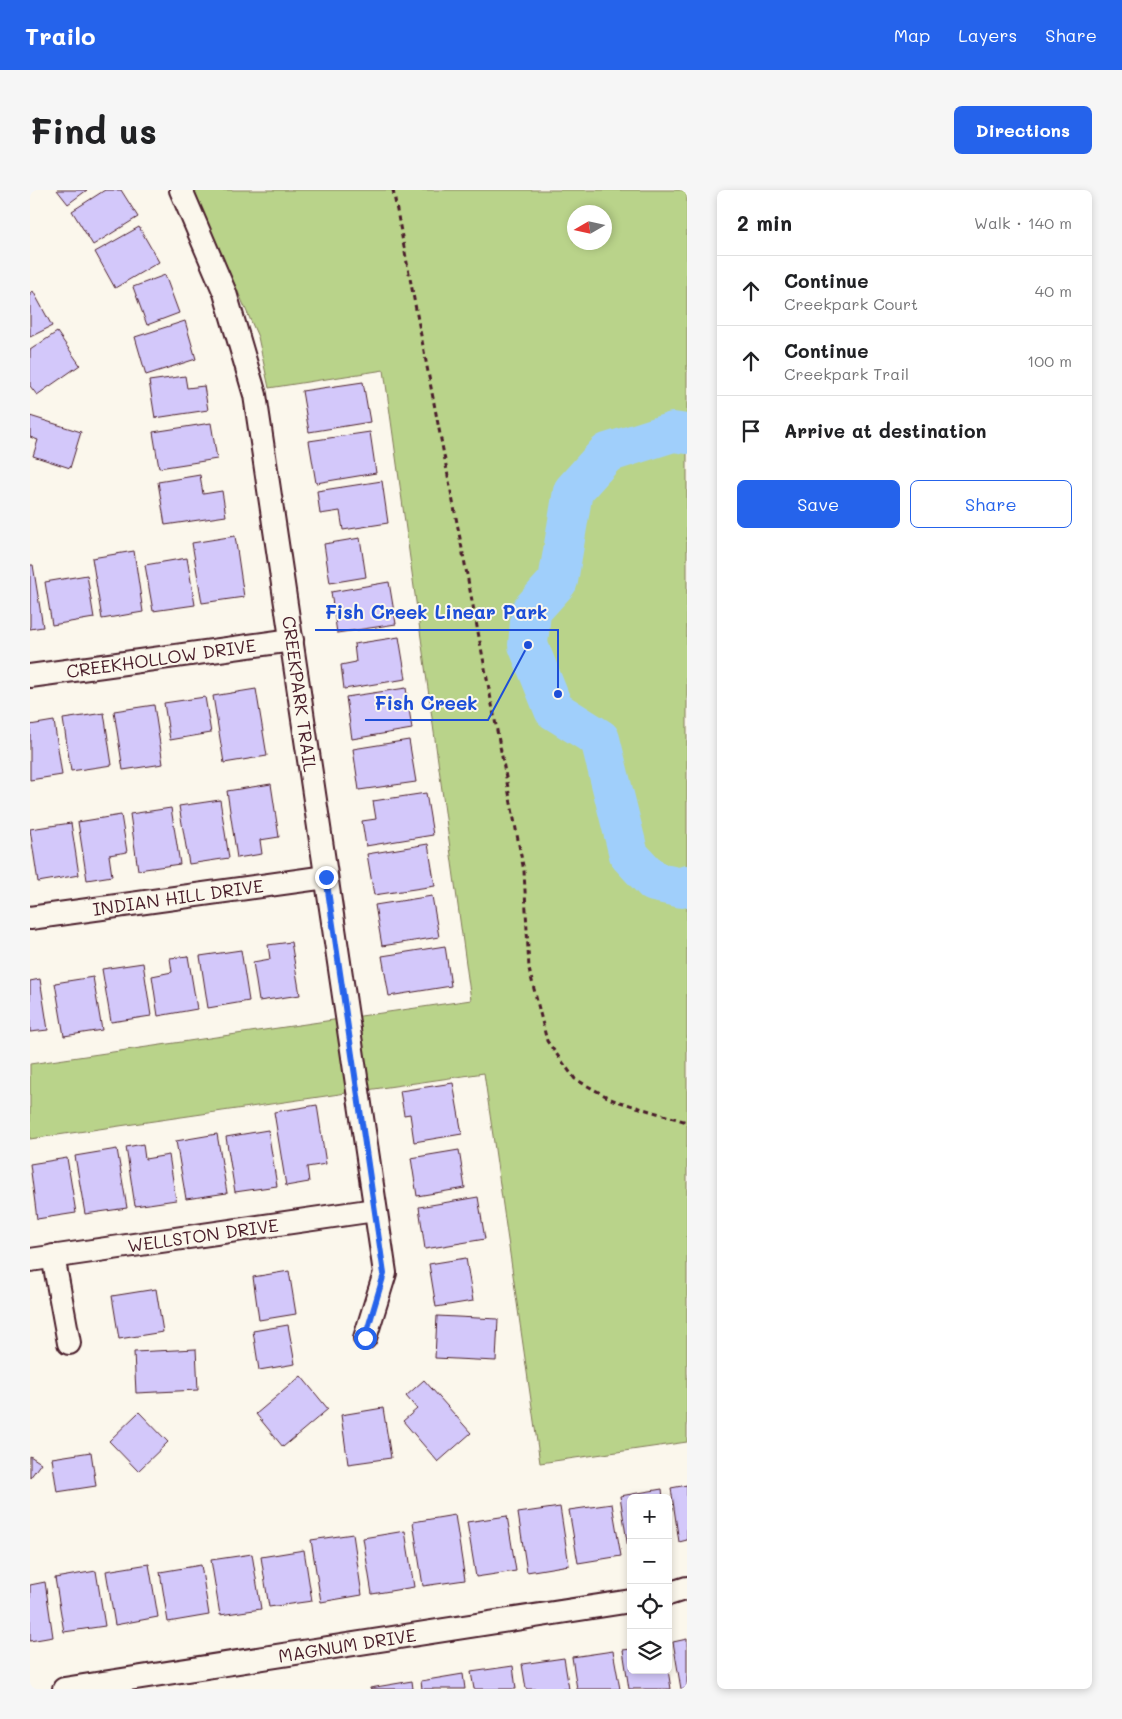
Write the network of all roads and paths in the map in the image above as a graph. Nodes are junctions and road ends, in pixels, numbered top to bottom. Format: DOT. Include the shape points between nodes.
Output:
graph roads {
  1 [pos="181,190"];
  2 [pos="393,190"];
  3 [pos="292,640"];
  4 [pos="30,676"];
  5 [pos="326,877"];
  6 [pos="30,918"];
  7 [pos="687,1122"];
  8 [pos="375,1210"];
  9 [pos="53,1256"];
  10 [pos="30,1260"];
  11 [pos="365,1338"];
  12 [pos="69,1343"];
  13 [pos="687,1588"];
  14 [pos="672,1593"];
  15 [pos="627,1602"];
  16 [pos="64,1689"];
  1 -- 3 [label="street, CREEKPARK TRAIL" via="225,293 255,395"];
  2 -- 7 [label="path" via="524,871 529,969 547,1041 575,1079 612,1100"];
  3 -- 4 [label="street, CREEKHOLLOW DRIVE"];
  3 -- 5 [label="street, CREEKPARK TRAIL"];
  5 -- 6 [label="street, INDIAN HILL DRIVE"];
  5 -- 8 [label="street, CREEKPARK TRAIL"];
  8 -- 9 [label="street, WELLSTON DRIVE"];
  8 -- 11 [label="street, CREEKPARK TRAIL" via="384,1274"];
  9 -- 10 [label="street, WELLSTON DRIVE"];
  9 -- 12 [label="street"];
  13 -- 14 [label="street"];
  15 -- 16 [label="street, MAGNUM DRIVE"];
}
